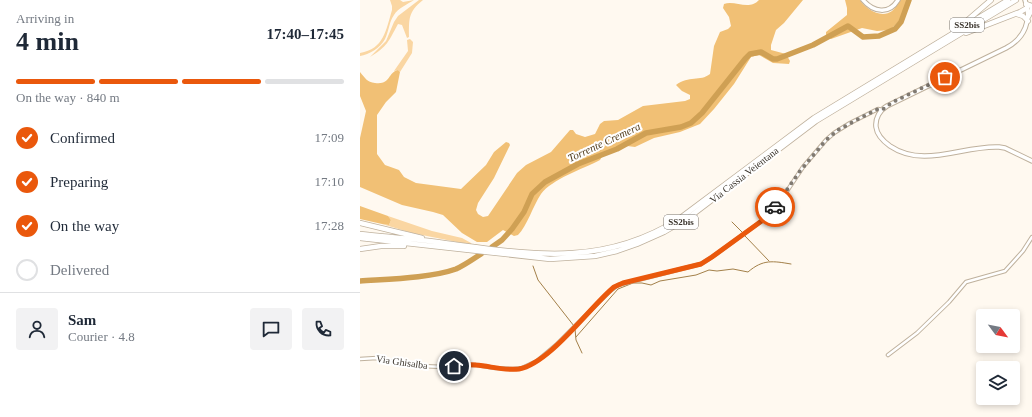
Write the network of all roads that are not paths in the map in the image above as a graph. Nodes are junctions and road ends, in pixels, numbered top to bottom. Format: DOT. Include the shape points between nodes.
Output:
graph roads {
  1 [pos="863,0"];
  2 [pos="898,0"];
  3 [pos="991,0"];
  4 [pos="1008,0"];
  5 [pos="1016,0"];
  6 [pos="1028,5"];
  7 [pos="1016,14"];
  8 [pos="1029,19"];
  9 [pos="952,36"];
  10 [pos="882,110"];
  11 [pos="1032,161"];
  12 [pos="360,223"];
  13 [pos="360,234"];
  14 [pos="1032,237"];
  15 [pos="360,238"];
  16 [pos="444,245"];
  17 [pos="360,249"];
  18 [pos="888,355"];
  19 [pos="360,359"];
  1 -- 2 [label="street" via="871,8 881,11 890,8"];
  3 -- 9 [label="highway"];
  4 -- 9 [label="highway, Via Cassia Veientana / SS2bis"];
  5 -- 9 [label="highway, Via Cassia Veientana / SS2bis"];
  6 -- 7 [label="highway"];
  6 -- 8 [label="highway"];
  7 -- 8 [label="highway"];
  7 -- 9 [label="highway"];
  8 -- 10 [label="street" via="1021,36 1009,46 893,102"];
  9 -- 16 [label="highway, Via Cassia Veientana / SS2bis" via="815,120 693,214 654,238 590,257 550,259"];
  10 -- 11 [label="street" via="877,120 878,133 886,143 904,154 930,156 999,147"];
  10 -- 19 [label="street, Via Ghisalba" via="878,109 856,119 834,133 800,171 769,214 712,257 701,264 618,285 608,292 556,346 528,366 518,369 477,365 444,367 377,358"];
  12 -- 16 [label="highway"];
  13 -- 16 [label="highway"];
  14 -- 18 [label="street" via="1005,271 966,282 917,333"];
  15 -- 16 [label="highway"];
  16 -- 17 [label="highway"];
}
